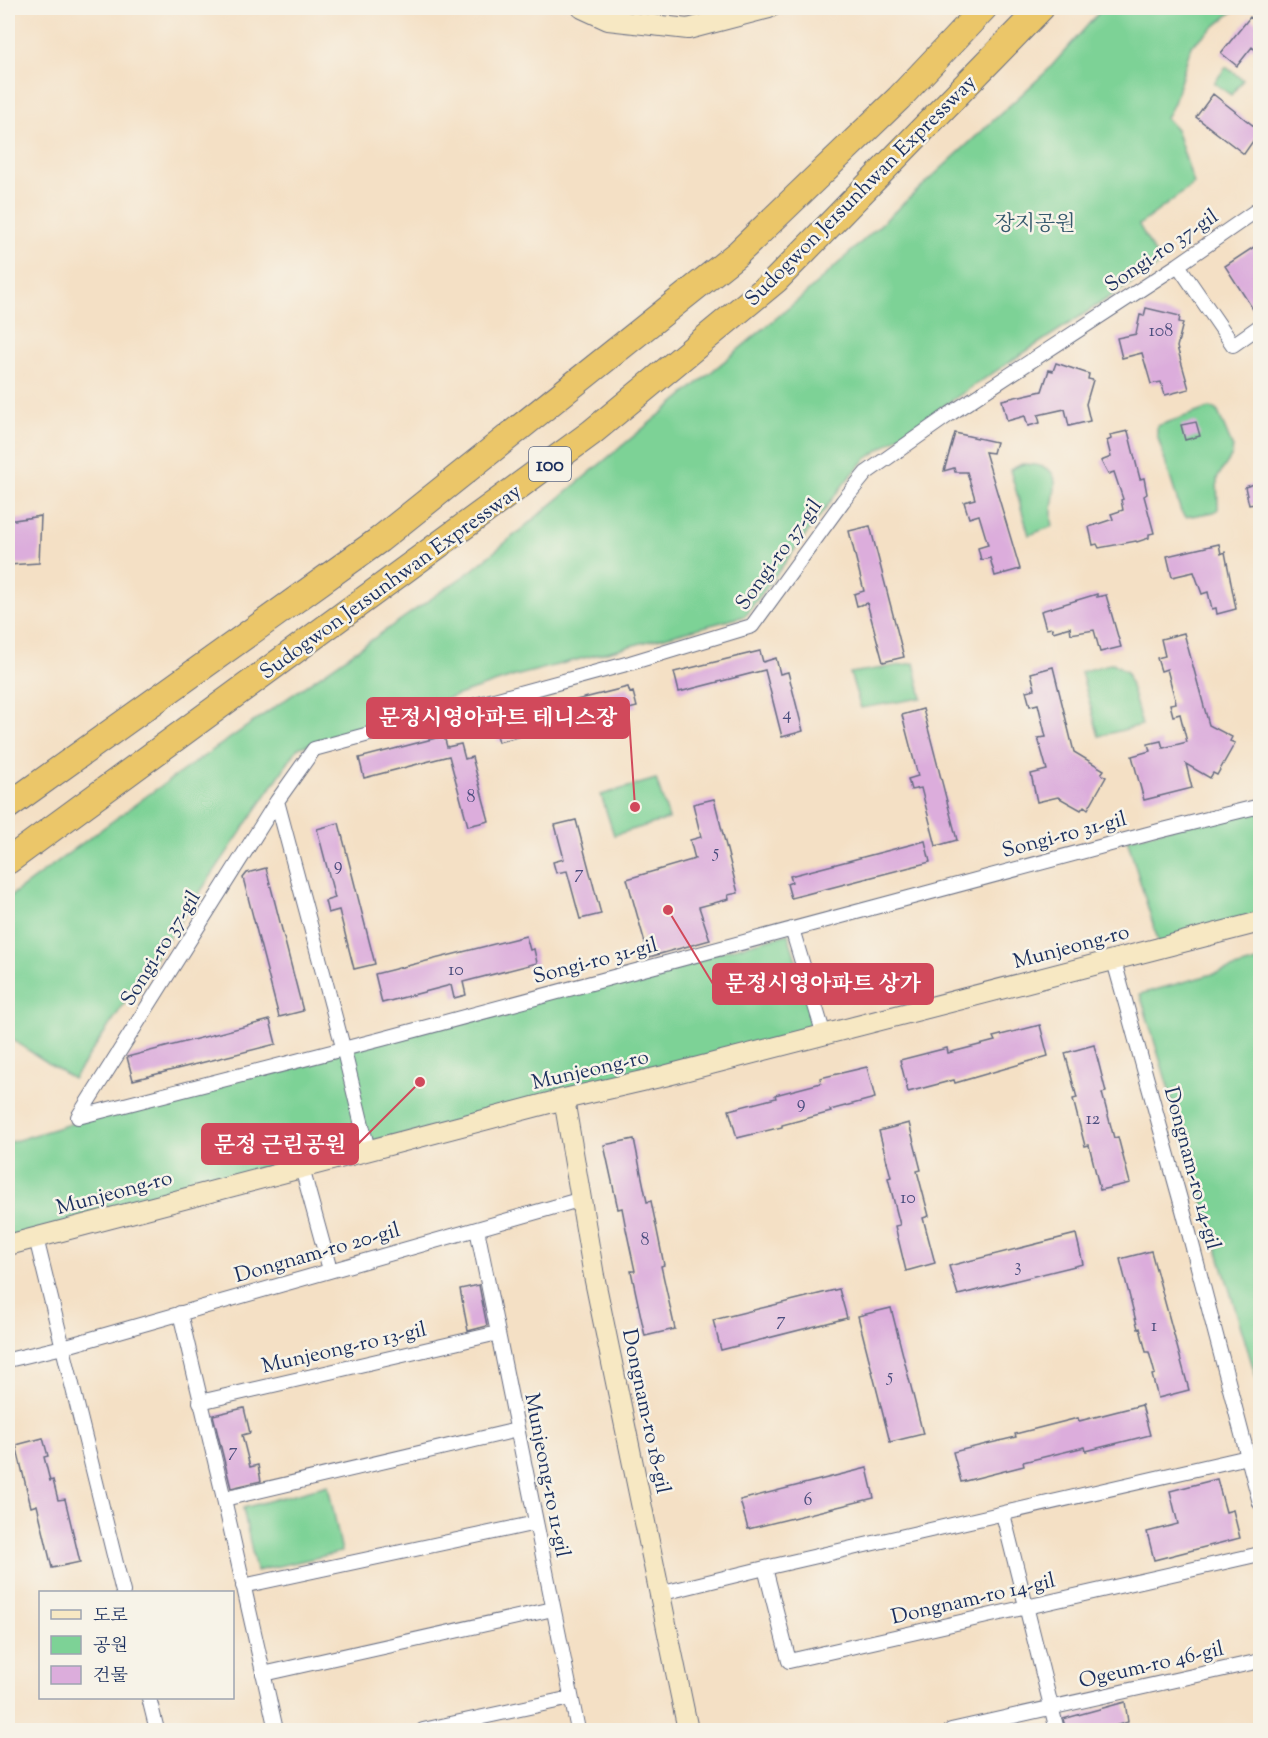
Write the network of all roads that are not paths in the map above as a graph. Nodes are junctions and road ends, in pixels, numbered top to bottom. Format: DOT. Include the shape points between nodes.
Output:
graph roads {
  1 [pos="582,8"];
  2 [pos="768,8"];
  3 [pos="984,8"];
  4 [pos="1041,8"];
  5 [pos="1260,208"];
  6 [pos="1178,265"];
  7 [pos="1260,326"];
  8 [pos="278,801"];
  9 [pos="8,806"];
  10 [pos="1260,806"];
  11 [pos="8,861"];
  12 [pos="1260,921"];
  13 [pos="792,929"];
  14 [pos="1114,961"];
  15 [pos="824,1035"];
  16 [pos="343,1047"];
  17 [pos="564,1099"];
  18 [pos="78,1117"];
  19 [pos="368,1150"];
  20 [pos="302,1168"];
  21 [pos="582,1199"];
  22 [pos="477,1228"];
  23 [pos="36,1238"];
  24 [pos="8,1245"];
  25 [pos="330,1270"];
  26 [pos="180,1313"];
  27 [pos="498,1334"];
  28 [pos="63,1347"];
  29 [pos="8,1360"];
  30 [pos="200,1402"];
  31 [pos="517,1430"];
  32 [pos="1248,1457"];
  33 [pos="224,1499"];
  34 [pos="1260,1503"];
  35 [pos="1003,1514"];
  36 [pos="536,1523"];
  37 [pos="1260,1554"];
  38 [pos="765,1568"];
  39 [pos="243,1587"];
  40 [pos="123,1591"];
  41 [pos="659,1594"];
  42 [pos="1026,1608"];
  43 [pos="553,1609"];
  44 [pos="1260,1661"];
  45 [pos="263,1674"];
  46 [pos="571,1698"];
  47 [pos="149,1699"];
  48 [pos="1051,1708"];
  49 [pos="157,1731"];
  50 [pos="276,1731"];
  51 [pos="423,1731"];
  52 [pos="578,1731"];
  53 [pos="688,1731"];
  54 [pos="951,1731"];
  55 [pos="1057,1731"];
  1 -- 2 [label="street" via="608,20 688,29"];
  3 -- 9 [label="highway, Sudogwon Je1sunhwan Expressway / 100" via="899,98 736,254 379,540"];
  4 -- 11 [label="highway, Sudogwon Je1sunhwan Expressway / 100" via="776,280 591,433"];
  5 -- 6 [label="street, Songi-ro 37-gil"];
  6 -- 7 [label="street" via="1233,345"];
  6 -- 8 [label="street, Songi-ro 37-gil" via="866,473 752,626 314,749"];
  8 -- 16 [label="street"];
  8 -- 18 [label="street, Songi-ro 37-gil"];
  10 -- 13 [label="street, Songi-ro 31-gil"];
  12 -- 14 [label="street, Munjeong-ro"];
  13 -- 15 [label="street"];
  13 -- 16 [label="street, Songi-ro 31-gil"];
  14 -- 15 [label="street, Munjeong-ro"];
  14 -- 32 [label="street, Dongnam-ro 14-gil"];
  15 -- 17 [label="street, Munjeong-ro"];
  16 -- 18 [label="street, Songi-ro 31-gil"];
  16 -- 19 [label="street"];
  17 -- 19 [label="street, Munjeong-ro"];
  17 -- 21 [label="street, Dongnam-ro 18-gil"];
  19 -- 20 [label="street, Munjeong-ro"];
  20 -- 23 [label="street, Munjeong-ro"];
  20 -- 25 [label="street"];
  21 -- 22 [label="street, Dongnam-ro 20-gil"];
  21 -- 41 [label="street, Dongnam-ro 18-gil"];
  22 -- 25 [label="street, Dongnam-ro 20-gil"];
  22 -- 27 [label="street, Munjeong-ro 11-gil"];
  23 -- 24 [label="street, Munjeong-ro"];
  23 -- 28 [label="street"];
  25 -- 26 [label="street, Dongnam-ro 20-gil"];
  26 -- 28 [label="street, Dongnam-ro 20-gil"];
  26 -- 30 [label="street"];
  27 -- 30 [label="street, Munjeong-ro 13-gil"];
  27 -- 31 [label="street, Munjeong-ro 11-gil"];
  28 -- 29 [label="street, Dongnam-ro 20-gil"];
  28 -- 40 [label="street"];
  30 -- 33 [label="street"];
  31 -- 33 [label="street"];
  31 -- 36 [label="street, Munjeong-ro 11-gil"];
  32 -- 34 [label="street, Dongnam-ro 14-gil"];
  32 -- 35 [label="street"];
  33 -- 39 [label="street"];
  35 -- 38 [label="street"];
  35 -- 42 [label="street"];
  36 -- 39 [label="street"];
  36 -- 43 [label="street, Munjeong-ro 11-gil"];
  37 -- 42 [label="street, Dongnam-ro 14-gil"];
  38 -- 41 [label="street"];
  38 -- 42 [label="street, Dongnam-ro 14-gil" via="789,1661"];
  39 -- 45 [label="street"];
  41 -- 53 [label="street, Dongnam-ro 18-gil"];
  42 -- 48 [label="street"];
  43 -- 45 [label="street"];
  43 -- 46 [label="street, Munjeong-ro 11-gil"];
  44 -- 48 [label="street, Ogeum-ro 46-gil"];
  45 -- 50 [label="street"];
  46 -- 51 [label="street"];
  46 -- 52 [label="street, Munjeong-ro 11-gil"];
  47 -- 49 [label="street"];
  48 -- 54 [label="street, Ogeum-ro 46-gil"];
  48 -- 55 [label="street"];
}
